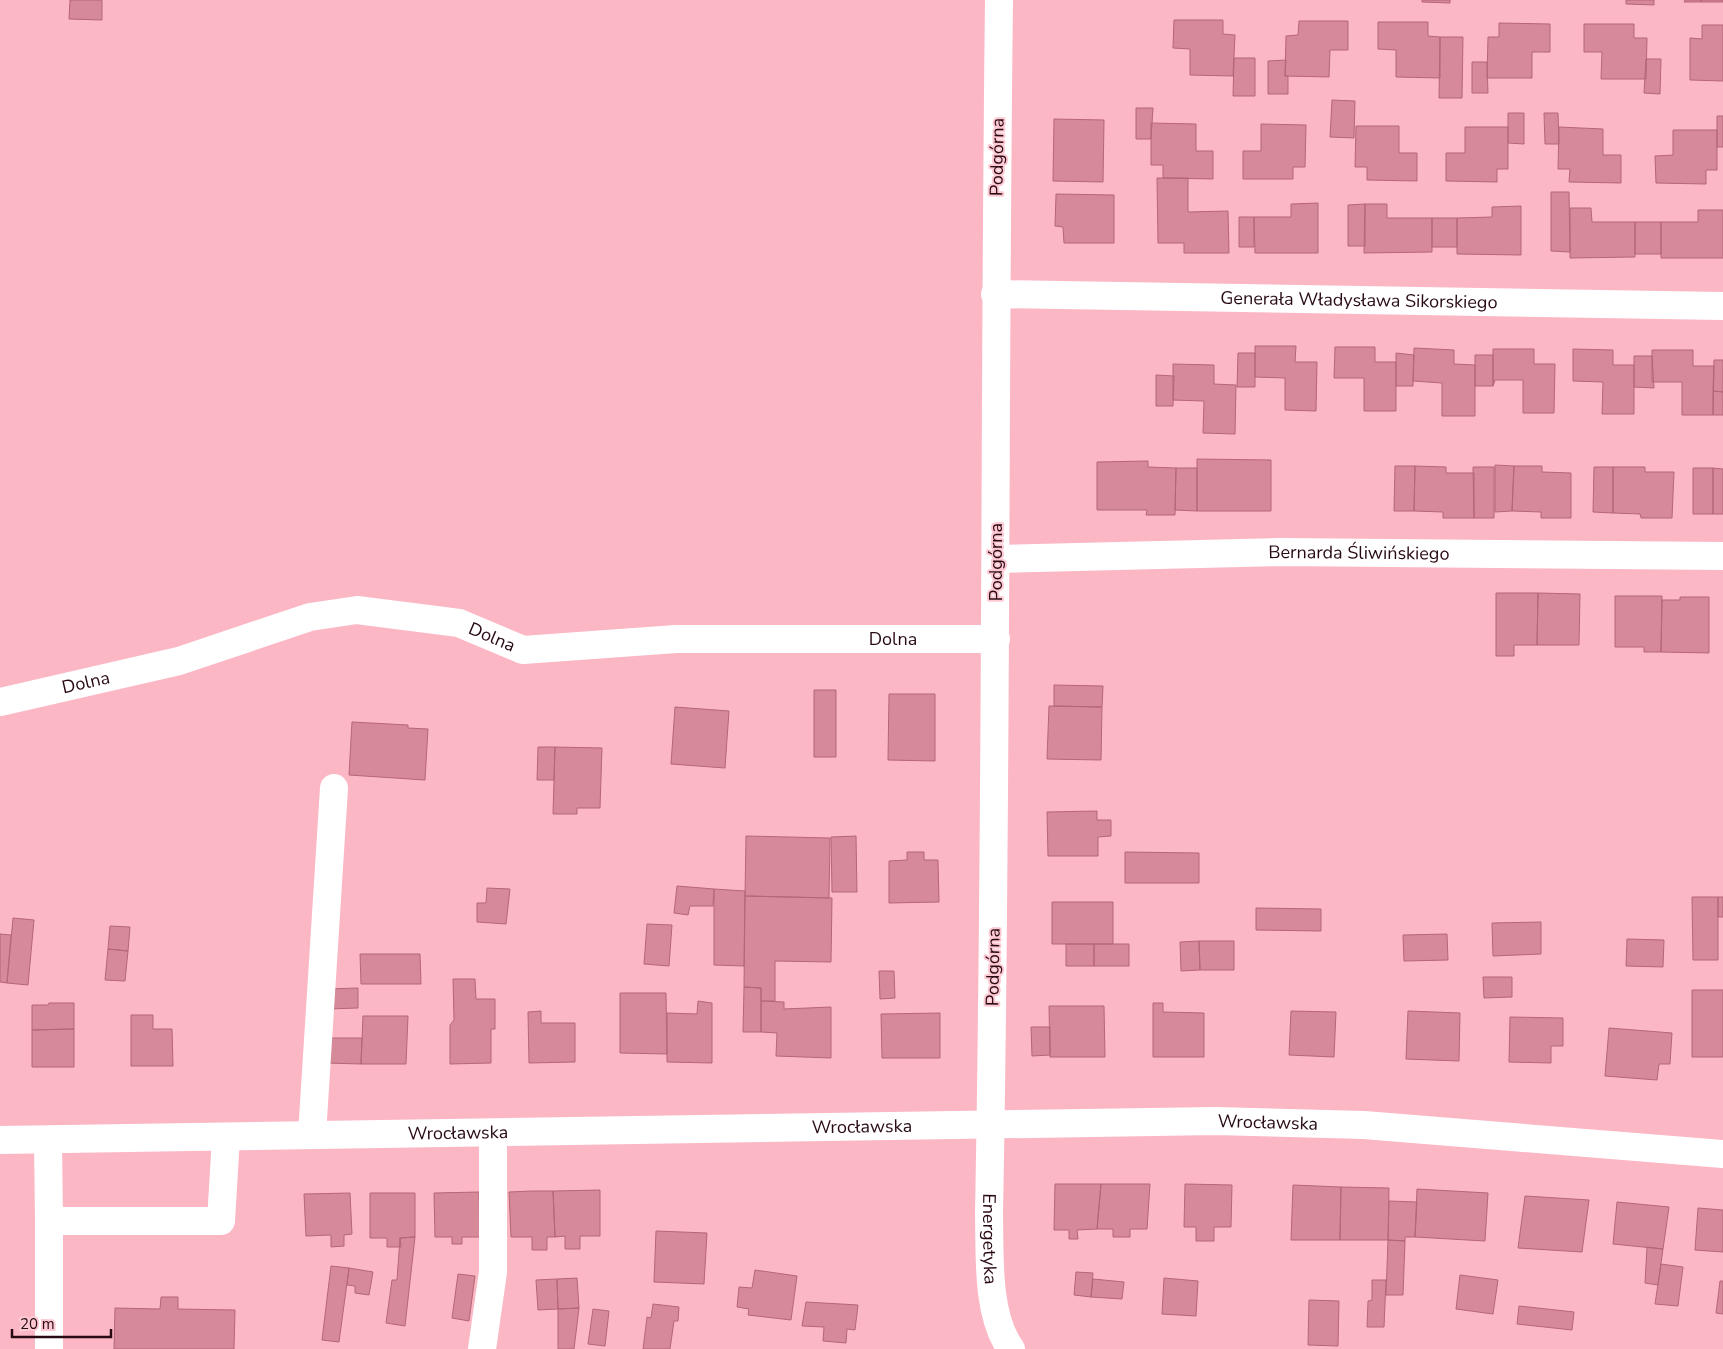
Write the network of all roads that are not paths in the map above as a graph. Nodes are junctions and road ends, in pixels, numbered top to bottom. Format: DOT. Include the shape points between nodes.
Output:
graph roads {
  1 [pos="999,0"];
  2 [pos="995,294"];
  3 [pos="1723,306"];
  4 [pos="1723,556"];
  5 [pos="996,559"];
  6 [pos="996,639"];
  7 [pos="0,702"];
  8 [pos="334,788"];
  9 [pos="992,1124"];
  10 [pos="493,1133"];
  11 [pos="312,1135"];
  12 [pos="226,1137"];
  13 [pos="0,1140"];
  14 [pos="48,1140"];
  15 [pos="1723,1154"];
  16 [pos="49,1221"];
  17 [pos="49,1349"];
  18 [pos="482,1349"];
  19 [pos="1011,1349"];
  1 -- 2 [label="street, Podgórna"];
  2 -- 3 [label="street, Generała Władysława Sikorskiego"];
  2 -- 5 [label="street, Podgórna"];
  4 -- 5 [label="street, Bernarda Śliwińskiego" via="1280,552"];
  5 -- 6 [label="street, Podgórna"];
  6 -- 7 [label="street, Dolna" via="676,639 522,650 459,623 357,610 310,617 179,661"];
  6 -- 9 [label="street, Podgórna"];
  8 -- 11 [label="street"];
  9 -- 10 [label="street, Wrocławska"];
  9 -- 15 [label="street, Wrocławska" via="1216,1120 1364,1125"];
  9 -- 19 [label="street, Energetyka" via="989,1212 994,1305"];
  10 -- 11 [label="street, Wrocławska"];
  10 -- 18 [label="street" via="493,1272"];
  11 -- 12 [label="street, Wrocławska"];
  12 -- 14 [label="street, Wrocławska"];
  12 -- 16 [label="street" via="221,1221"];
  13 -- 14 [label="street, Wrocławska"];
  14 -- 16 [label="street"];
  16 -- 17 [label="street"];
}
